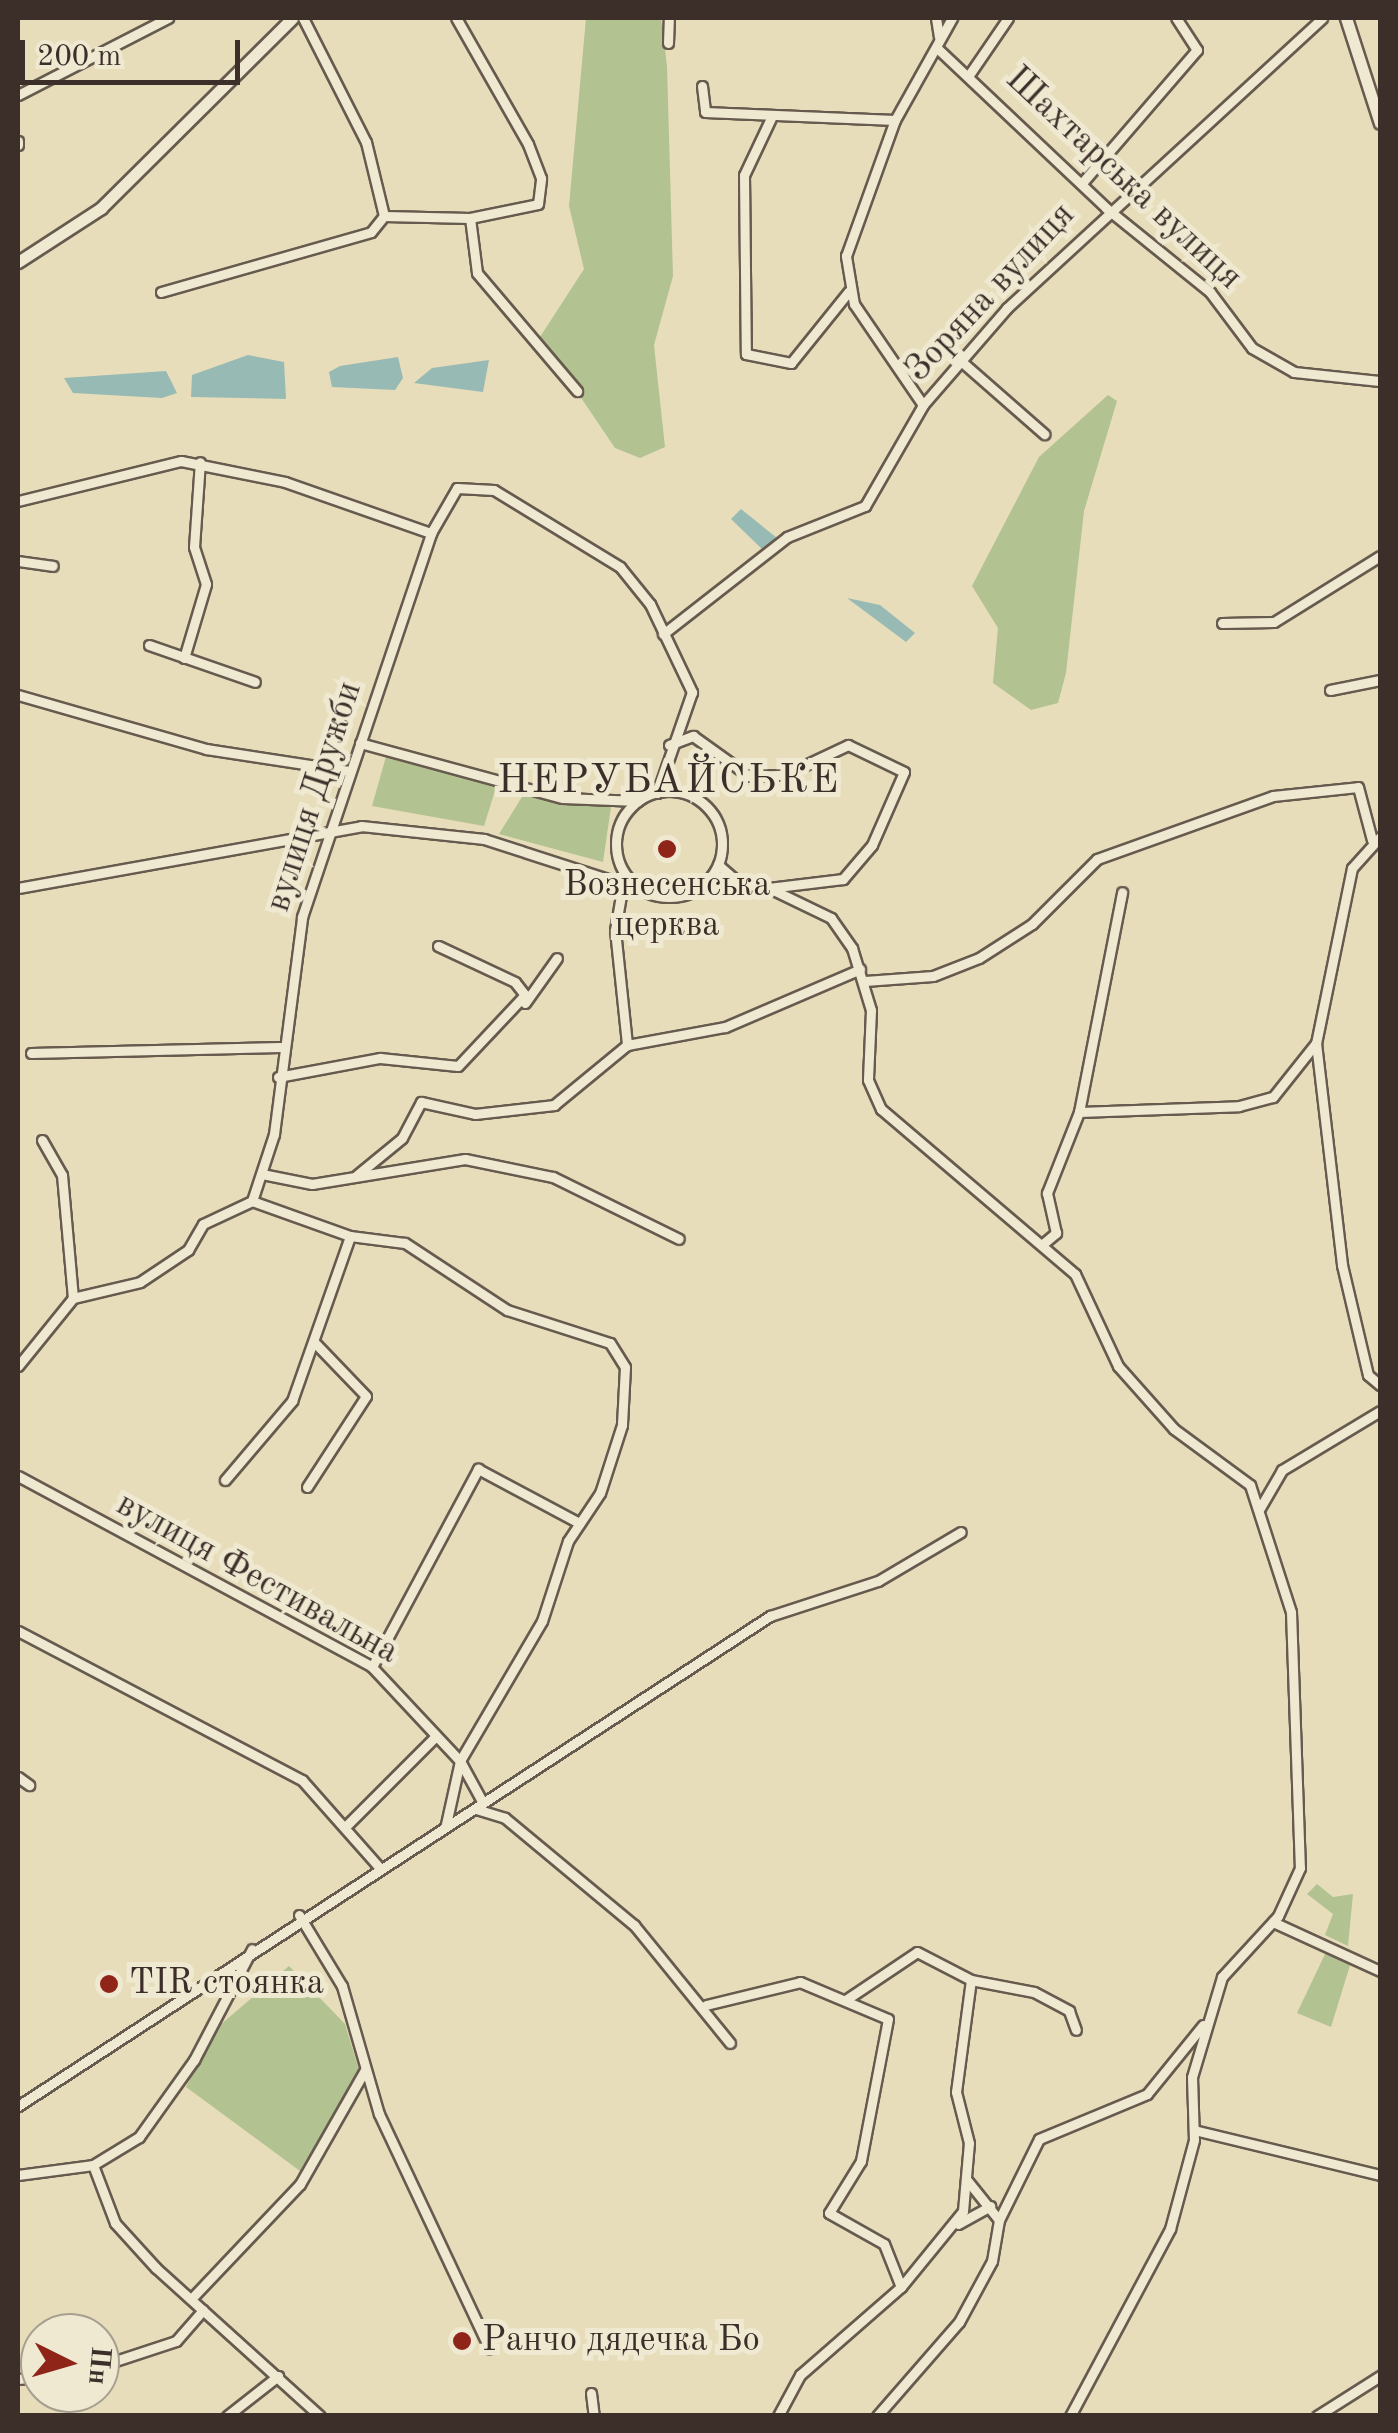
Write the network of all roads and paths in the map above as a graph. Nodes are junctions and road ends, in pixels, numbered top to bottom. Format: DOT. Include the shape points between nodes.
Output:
graph roads {
  1 [pos="168,18"];
  2 [pos="292,18"];
  3 [pos="303,18"];
  4 [pos="456,18"];
  5 [pos="668,18"];
  6 [pos="936,18"];
  7 [pos="952,18"];
  8 [pos="1008,18"];
  9 [pos="1176,18"];
  10 [pos="1322,18"];
  11 [pos="1346,18"];
  12 [pos="939,36"];
  13 [pos="668,44"];
  14 [pos="937,48"];
  15 [pos="968,75"];
  16 [pos="702,86"];
  17 [pos="18,95"];
  18 [pos="771,118"];
  19 [pos="895,120"];
  20 [pos="1380,123"];
  21 [pos="1082,183"];
  22 [pos="1106,208"];
  23 [pos="384,216"];
  24 [pos="470,218"];
  25 [pos="18,262"];
  26 [pos="849,291"];
  27 [pos="161,292"];
  28 [pos="961,361"];
  29 [pos="1380,380"];
  30 [pos="577,391"];
  31 [pos="923,405"];
  32 [pos="1044,434"];
  33 [pos="200,462"];
  34 [pos="18,501"];
  35 [pos="431,534"];
  36 [pos="1380,556"];
  37 [pos="18,561"];
  38 [pos="53,566"];
  39 [pos="1222,623"];
  40 [pos="664,634"];
  41 [pos="149,645"];
  42 [pos="184,658"];
  43 [pos="1380,680"];
  44 [pos="255,682"];
  45 [pos="1330,690"];
  46 [pos="18,695"];
  47 [pos="678,726"];
  48 [pos="693,736"];
  49 [pos="673,742"];
  50 [pos="360,743"];
  51 [pos="350,771"];
  52 [pos="657,793"];
  53 [pos="638,801"];
  54 [pos="330,829"];
  55 [pos="1376,838"];
  56 [pos="718,865"];
  57 [pos="623,884"];
  58 [pos="18,888"];
  59 [pos="769,888"];
  60 [pos="642,890"];
  61 [pos="1122,892"];
  62 [pos="438,946"];
  63 [pos="557,958"];
  64 [pos="860,969"];
  65 [pos="865,981"];
  66 [pos="523,1005"];
  67 [pos="1316,1044"];
  68 [pos="626,1045"];
  69 [pos="280,1046"];
  70 [pos="31,1053"];
  71 [pos="278,1077"];
  72 [pos="1079,1112"];
  73 [pos="42,1140"];
  74 [pos="262,1174"];
  75 [pos="357,1175"];
  76 [pos="252,1200"];
  77 [pos="350,1236"];
  78 [pos="678,1238"];
  79 [pos="1044,1243"];
  80 [pos="73,1298"];
  81 [pos="315,1342"];
  82 [pos="18,1366"];
  83 [pos="1380,1386"];
  84 [pos="1380,1411"];
  85 [pos="18,1476"];
  86 [pos="225,1480"];
  87 [pos="1250,1485"];
  88 [pos="307,1486"];
  89 [pos="1267,1487"];
  90 [pos="1259,1510"];
  91 [pos="579,1523"];
  92 [pos="960,1532"];
  93 [pos="18,1631"];
  94 [pos="372,1668"];
  95 [pos="435,1736"];
  96 [pos="460,1761"];
  97 [pos="18,1778"];
  98 [pos="29,1785"];
  99 [pos="480,1806"];
  100 [pos="348,1824"];
  101 [pos="446,1824"];
  102 [pos="378,1866"];
  103 [pos="299,1915"];
  104 [pos="1273,1922"];
  105 [pos="254,1946"];
  106 [pos="1380,1971"];
  107 [pos="970,1980"];
  108 [pos="844,2000"];
  109 [pos="706,2006"];
  110 [pos="1208,2019"];
  111 [pos="1076,2030"];
  112 [pos="730,2043"];
  113 [pos="365,2070"];
  114 [pos="18,2106"];
  115 [pos="1194,2130"];
  116 [pos="93,2165"];
  117 [pos="18,2174"];
  118 [pos="1380,2174"];
  119 [pos="966,2178"];
  120 [pos="990,2206"];
  121 [pos="999,2220"];
  122 [pos="947,2230"];
  123 [pos="901,2287"];
  124 [pos="191,2298"];
  125 [pos="203,2310"];
  126 [pos="489,2348"];
  127 [pos="120,2360"];
  128 [pos="278,2376"];
  129 [pos="1380,2376"];
  130 [pos="591,2393"];
  131 [pos="227,2416"];
  132 [pos="320,2416"];
  133 [pos="594,2416"];
  134 [pos="778,2416"];
  135 [pos="877,2416"];
  136 [pos="1070,2416"];
  137 [pos="1317,2416"];
  1 -- 17 [label="street"];
  2 -- 25 [label="street" via="101,208"];
  3 -- 23 [label="street" via="366,142"];
  4 -- 24 [label="street" via="541,178 534,206"];
  5 -- 13 [label="street"];
  6 -- 12 [label="street"];
  7 -- 12 [label="street"];
  8 -- 15 [label="street"];
  9 -- 21 [label="street" via="1197,50"];
  10 -- 22 [label="street, Зоряна вулиця"];
  11 -- 20 [label="street"];
  12 -- 14 [label="street"];
  14 -- 15 [label="street, Шахтарська вулиця"];
  14 -- 19 [label="street"];
  15 -- 21 [label="street, Шахтарська вулиця"];
  16 -- 18 [label="street" via="704,112"];
  18 -- 19 [label="street"];
  18 -- 26 [label="street" via="744,175 746,354 791,363"];
  19 -- 26 [label="street" via="846,256"];
  21 -- 22 [label="street, Шахтарська вулиця"];
  22 -- 28 [label="street, Зоряна вулиця"];
  22 -- 29 [label="street, Шахтарська вулиця" via="1210,292 1261,354 1294,372"];
  23 -- 24 [label="street"];
  23 -- 27 [label="street" via="371,232"];
  24 -- 30 [label="street" via="477,273"];
  26 -- 31 [label="street"];
  28 -- 31 [label="street, Зоряна вулиця"];
  28 -- 32 [label="street"];
  31 -- 40 [label="street, Зоряна вулиця" via="865,506 787,537"];
  33 -- 34 [label="street" via="160,462"];
  33 -- 35 [label="street"];
  33 -- 42 [label="street" via="194,547 206,584"];
  35 -- 40 [label="street, вулиця Дружби" via="458,488 494,490 620,567"];
  35 -- 50 [label="street, вулиця Дружби"];
  36 -- 39 [label="street" via="1274,622"];
  37 -- 38 [label="street"];
  40 -- 47 [label="street" via="692,692"];
  41 -- 42 [label="street"];
  42 -- 44 [label="street"];
  43 -- 45 [label="street"];
  46 -- 51 [label="street" via="206,749"];
  47 -- 48 [label="street"];
  47 -- 49 [label="street"];
  48 -- 49 [label="street"];
  48 -- 59 [label="street" via="749,776 784,775 848,745 904,772 850,874 829,885"];
  49 -- 52 [label="street"];
  50 -- 51 [label="street, вулиця Дружби"];
  50 -- 53 [label="street" via="563,798"];
  51 -- 54 [label="street, вулиця Дружби"];
  52 -- 53 [label="street"];
  52 -- 56 [label="street" via="684,794 710,811 721,834"];
  53 -- 60 [label="street" via="616,846"];
  54 -- 57 [label="street" via="484,839"];
  54 -- 58 [label="street"];
  54 -- 69 [label="street, вулиця Дружби" via="302,918"];
  55 -- 65 [label="street" via="1364,796 1348,786 1273,796 1076,873 1032,924 979,958 932,976"];
  55 -- 67 [label="street" via="1352,868"];
  56 -- 59 [label="street" via="739,883"];
  56 -- 60 [label="street" via="685,895"];
  57 -- 60 [label="street"];
  57 -- 68 [label="street" via="615,930"];
  59 -- 64 [label="street" via="831,918"];
  61 -- 72 [label="street"];
  62 -- 66 [label="street" via="516,982"];
  63 -- 66 [label="street"];
  64 -- 65 [label="street"];
  64 -- 68 [label="street" via="725,1027"];
  65 -- 79 [label="street" via="874,1099"];
  66 -- 71 [label="street" via="452,1070 380,1058"];
  67 -- 72 [label="street" via="1272,1096 1240,1106"];
  67 -- 83 [label="street" via="1342,1265 1368,1375"];
  68 -- 75 [label="street" via="554,1105 475,1114 421,1102 402,1138"];
  69 -- 70 [label="street"];
  69 -- 71 [label="street, вулиця Дружби"];
  71 -- 74 [label="street, вулиця Дружби"];
  72 -- 79 [label="street" via="1051,1175 1056,1233"];
  73 -- 80 [label="street" via="62,1175"];
  74 -- 75 [label="street" via="300,1184"];
  74 -- 76 [label="street, вулиця Дружби"];
  75 -- 78 [label="street" via="466,1159 553,1177"];
  76 -- 77 [label="street"];
  76 -- 80 [label="street" via="204,1224 188,1250 127,1289"];
  77 -- 81 [label="street"];
  77 -- 91 [label="street" via="405,1243 506,1310 616,1349 627,1384 622,1425 600,1493"];
  79 -- 87 [label="street" via="1085,1285 1118,1366 1174,1429"];
  80 -- 82 [label="street"];
  81 -- 86 [label="street" via="292,1401"];
  81 -- 88 [label="street" via="366,1396"];
  84 -- 89 [label="street"];
  85 -- 94 [label="street, вулиця Фестивальна"];
  87 -- 89 [label="street"];
  87 -- 90 [label="street"];
  89 -- 90 [label="street"];
  90 -- 104 [label="street" via="1291,1612 1302,1749 1300,1868"];
  91 -- 94 [label="street" via="478,1469"];
  91 -- 96 [label="street" via="542,1620"];
  92 -- 99 [label="street" via="878,1581 770,1616"];
  93 -- 100 [label="street" via="302,1780"];
  94 -- 95 [label="street, вулиця Фестивальна"];
  95 -- 96 [label="street, вулиця Фестивальна"];
  95 -- 100 [label="street"];
  96 -- 99 [label="street, вулиця Фестивальна"];
  96 -- 101 [label="street"];
  97 -- 98 [label="street"];
  99 -- 101 [label="street"];
  99 -- 109 [label="street" via="505,1818 634,1925"];
  100 -- 102 [label="street"];
  101 -- 102 [label="street"];
  102 -- 103 [label="street"];
  103 -- 105 [label="street"];
  103 -- 113 [label="street" via="342,1986"];
  104 -- 106 [label="street"];
  104 -- 110 [label="street" via="1229,1965"];
  105 -- 114 [label="street"];
  105 -- 116 [label="street" via="175,2091 126,2150"];
  107 -- 108 [label="street" via="917,1952 874,1988"];
  107 -- 111 [label="street" via="1034,1992 1069,2012"];
  107 -- 119 [label="street" via="956,2092"];
  108 -- 109 [label="street" via="782,1982"];
  108 -- 123 [label="street" via="884,2015 890,2033 860,2161 829,2213 884,2244"];
  109 -- 112 [label="street"];
  110 -- 115 [label="street" via="1190,2088"];
  110 -- 121 [label="street" via="1147,2094 1039,2140"];
  113 -- 124 [label="street" via="300,2184"];
  113 -- 126 [label="street" via="422,2218"];
  115 -- 118 [label="street"];
  115 -- 136 [label="street" via="1167,2238"];
  116 -- 117 [label="street"];
  116 -- 124 [label="street" via="115,2223"];
  119 -- 120 [label="street"];
  119 -- 122 [label="street" via="969,2198"];
  120 -- 121 [label="street"];
  120 -- 122 [label="street"];
  121 -- 135 [label="street" via="992,2261 959,2322"];
  122 -- 123 [label="street"];
  123 -- 134 [label="street" via="800,2375"];
  124 -- 125 [label="street"];
  125 -- 127 [label="street" via="165,2347"];
  125 -- 128 [label="street"];
  128 -- 131 [label="street"];
  128 -- 132 [label="street"];
  129 -- 137 [label="street"];
  130 -- 133 [label="street"];
}
